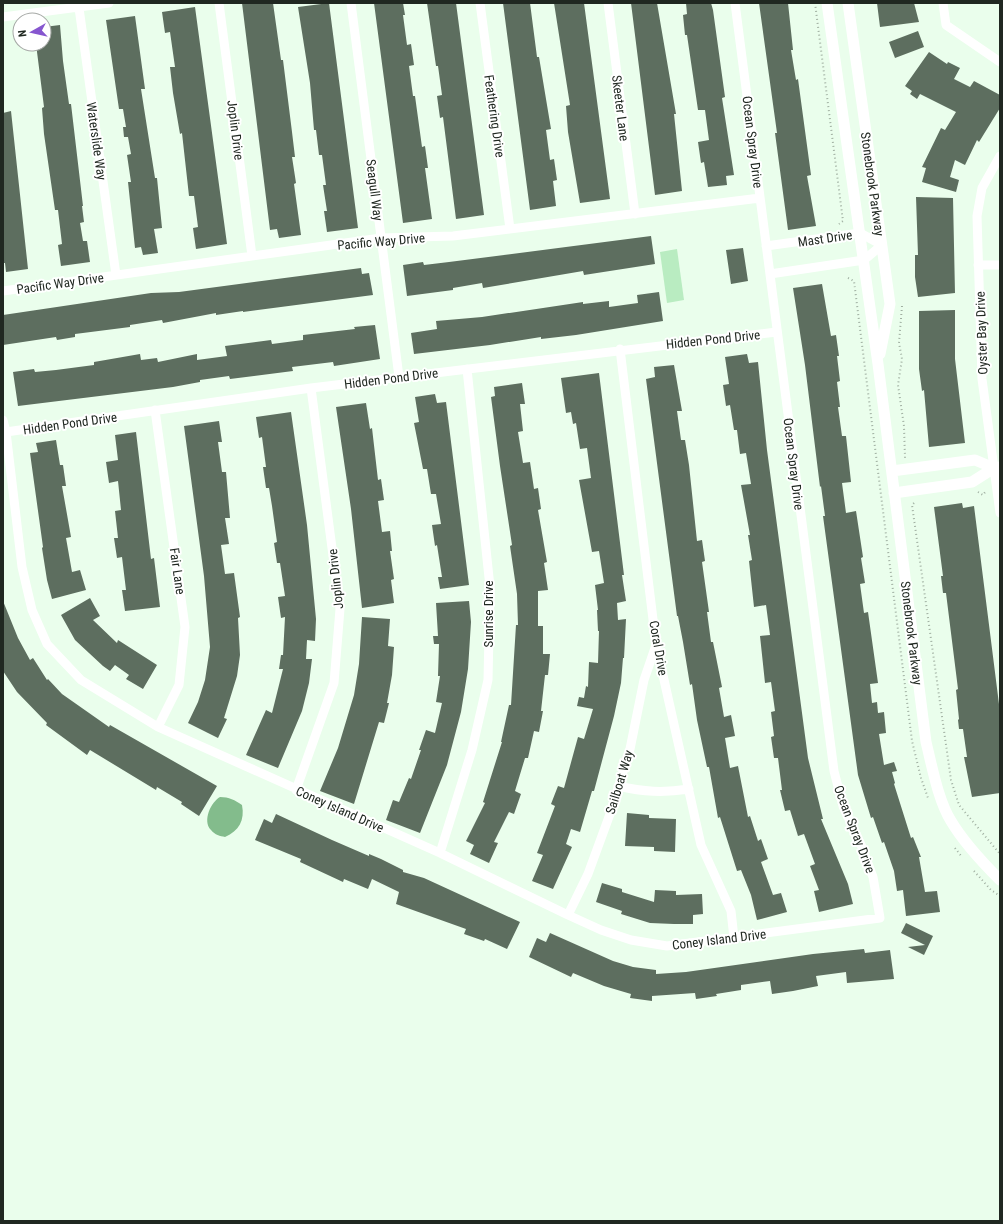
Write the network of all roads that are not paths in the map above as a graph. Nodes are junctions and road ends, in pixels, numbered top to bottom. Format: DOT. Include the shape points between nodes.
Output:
graph roads {
  1 [pos="109,3"];
  2 [pos="219,3"];
  3 [pos="351,3"];
  4 [pos="480,3"];
  5 [pos="608,3"];
  6 [pos="735,3"];
  7 [pos="827,3"];
  8 [pos="848,3"];
  9 [pos="943,3"];
  10 [pos="78,8"];
  11 [pos="3,17"];
  12 [pos="1000,62"];
  13 [pos="1000,156"];
  14 [pos="760,198"];
  15 [pos="635,214"];
  16 [pos="510,229"];
  17 [pos="860,233"];
  18 [pos="381,238"];
  19 [pos="882,245"];
  20 [pos="766,246"];
  21 [pos="252,256"];
  22 [pos="864,260"];
  23 [pos="978,265"];
  24 [pos="1000,265"];
  25 [pos="770,274"];
  26 [pos="116,275"];
  27 [pos="3,291"];
  28 [pos="777,332"];
  29 [pos="620,349"];
  30 [pos="878,364"];
  31 [pos="467,369"];
  32 [pos="399,377"];
  33 [pos="311,388"];
  34 [pos="155,410"];
  35 [pos="3,420"];
  36 [pos="6,432"];
  37 [pos="997,468"];
  38 [pos="892,471"];
  39 [pos="894,493"];
  40 [pos="1000,514"];
  41 [pos="656,644"];
  42 [pos="158,727"];
  43 [pos="618,786"];
  44 [pos="689,789"];
  45 [pos="296,790"];
  46 [pos="440,853"];
  47 [pos="1000,880"];
  48 [pos="568,915"];
  49 [pos="880,918"];
  50 [pos="734,938"];
  1 -- 10 [label="street"];
  2 -- 21 [label="street, Joplin Drive"];
  3 -- 18 [label="street, Seagull Way"];
  4 -- 16 [label="street, Feathering Drive"];
  5 -- 15 [label="street, Skeeter Lane"];
  6 -- 14 [label="street, Ocean Spray Drive"];
  7 -- 17 [label="street, Stonebrook Parkway"];
  8 -- 19 [label="street, Stonebrook Parkway"];
  9 -- 12 [label="street" via="946,25"];
  10 -- 11 [label="street"];
  10 -- 26 [label="street, Waterslide Way"];
  13 -- 23 [label="street, Oyster Bay Drive" via="982,188 977,216"];
  14 -- 15 [label="street, Pacific Way Drive"];
  14 -- 20 [label="street, Ocean Spray Drive"];
  15 -- 16 [label="street, Pacific Way Drive"];
  16 -- 18 [label="street, Pacific Way Drive" via="453,236"];
  17 -- 19 [label="street, Mast Drive"];
  17 -- 20 [label="street, Mast Drive"];
  17 -- 22 [label="street, Stonebrook Parkway"];
  18 -- 21 [label="street, Pacific Way Drive"];
  18 -- 32 [label="street, Seagull Way"];
  19 -- 22 [label="street"];
  19 -- 30 [label="street, Stonebrook Parkway" via="890,304"];
  20 -- 25 [label="street, Ocean Spray Drive"];
  21 -- 26 [label="street, Pacific Way Drive"];
  22 -- 25 [label="street"];
  22 -- 30 [label="street, Stonebrook Parkway"];
  23 -- 24 [label="street"];
  23 -- 37 [label="street, Oyster Bay Drive" via="982,379"];
  25 -- 28 [label="street, Ocean Spray Drive"];
  26 -- 27 [label="street, Pacific Way Drive"];
  28 -- 29 [label="street, Hidden Pond Drive"];
  28 -- 49 [label="street, Ocean Spray Drive" via="834,771 843,806 873,876"];
  29 -- 31 [label="street, Hidden Pond Drive"];
  29 -- 41 [label="street, Coral Drive"];
  30 -- 38 [label="street, Stonebrook Parkway"];
  31 -- 32 [label="street, Hidden Pond Drive"];
  31 -- 46 [label="street, Sunrise Drive" via="490,587 488,680 472,750"];
  32 -- 33 [label="street, Hidden Pond Drive"];
  33 -- 34 [label="street, Hidden Pond Drive"];
  33 -- 45 [label="street, Joplin Drive" via="340,609 334,683"];
  34 -- 36 [label="street, Hidden Pond Drive"];
  34 -- 42 [label="street, Fair Lane" via="186,627 179,685"];
  35 -- 36 [label="street, Coney Island Drive"];
  36 -- 42 [label="street, Coney Island Drive" via="22,567 32,610 47,644 81,680"];
  37 -- 38 [label="street" via="975,460"];
  37 -- 39 [label="street" via="972,482"];
  37 -- 40 [label="street, Oyster Bay Drive"];
  38 -- 39 [label="street, Stonebrook Parkway"];
  39 -- 47 [label="street, Stonebrook Parkway" via="926,742 935,779 950,820 980,860"];
  41 -- 43 [label="street, Sailboat Way" via="644,680 630,749"];
  41 -- 44 [label="street, Coral Drive"];
  42 -- 45 [label="street, Coney Island Drive"];
  43 -- 44 [label="street" via="639,791"];
  43 -- 48 [label="street, Sailboat Way" via="588,874"];
  44 -- 50 [label="street, Coral Drive" via="701,845 731,911"];
  45 -- 46 [label="street, Coney Island Drive"];
  46 -- 48 [label="street, Coney Island Drive"];
  48 -- 50 [label="street, Coney Island Drive" via="631,940 667,946"];
  49 -- 50 [label="street, Coney Island Drive"];
}
